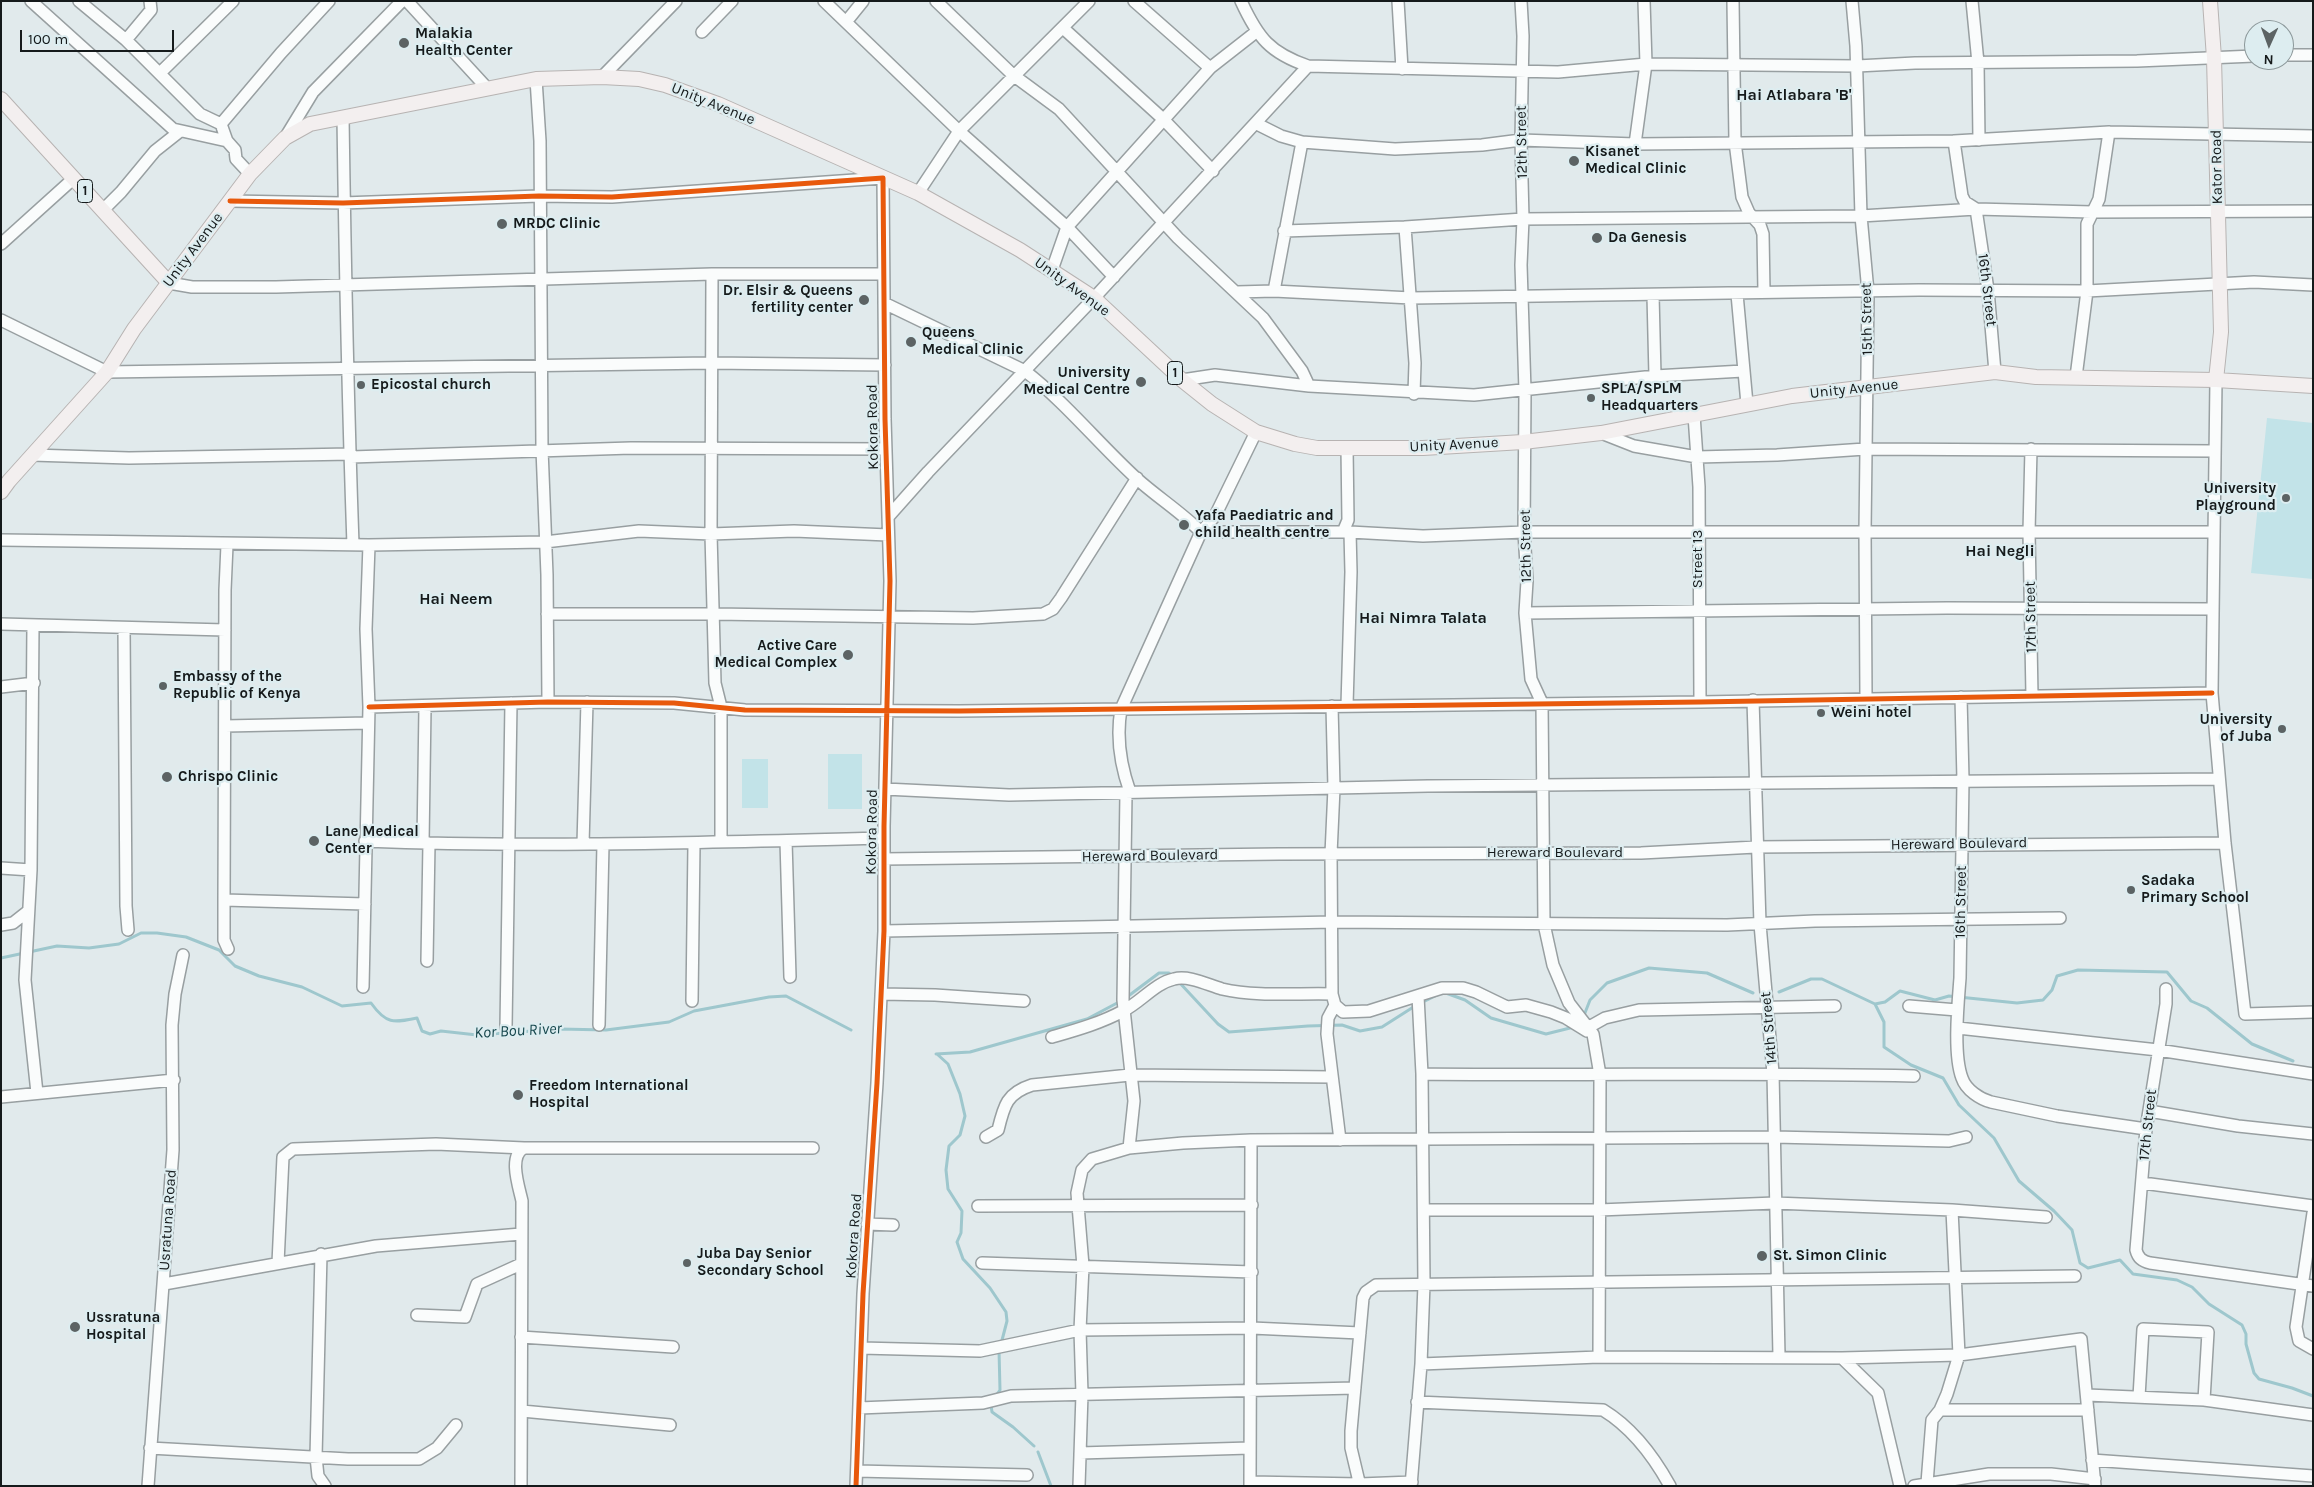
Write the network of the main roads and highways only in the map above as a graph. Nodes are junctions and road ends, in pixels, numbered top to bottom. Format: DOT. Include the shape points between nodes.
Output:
graph roads {
  1 [pos="2210,1"];
  2 [pos="1,99"];
  3 [pos="169,282"];
  4 [pos="2216,380"];
  5 [pos="2309,383"];
  6 [pos="4,484"];
  1 -- 4 [label="main road, Kator Road" via="2221,332"];
  2 -- 3 [label="main road, 1"];
  3 -- 4 [label="main road, Unity Avenue / 1" via="250,174 286,138 310,124 536,79 602,77 639,79 665,85 718,104 918,193 1052,270 1094,298 1212,404 1256,432 1295,444 1423,448 1523,442 1601,433 1792,396 1995,372 2036,377"];
  3 -- 6 [label="main road, Unity Avenue" via="107,372"];
  4 -- 5 [label="main road, Unity Avenue / 1"];
}
